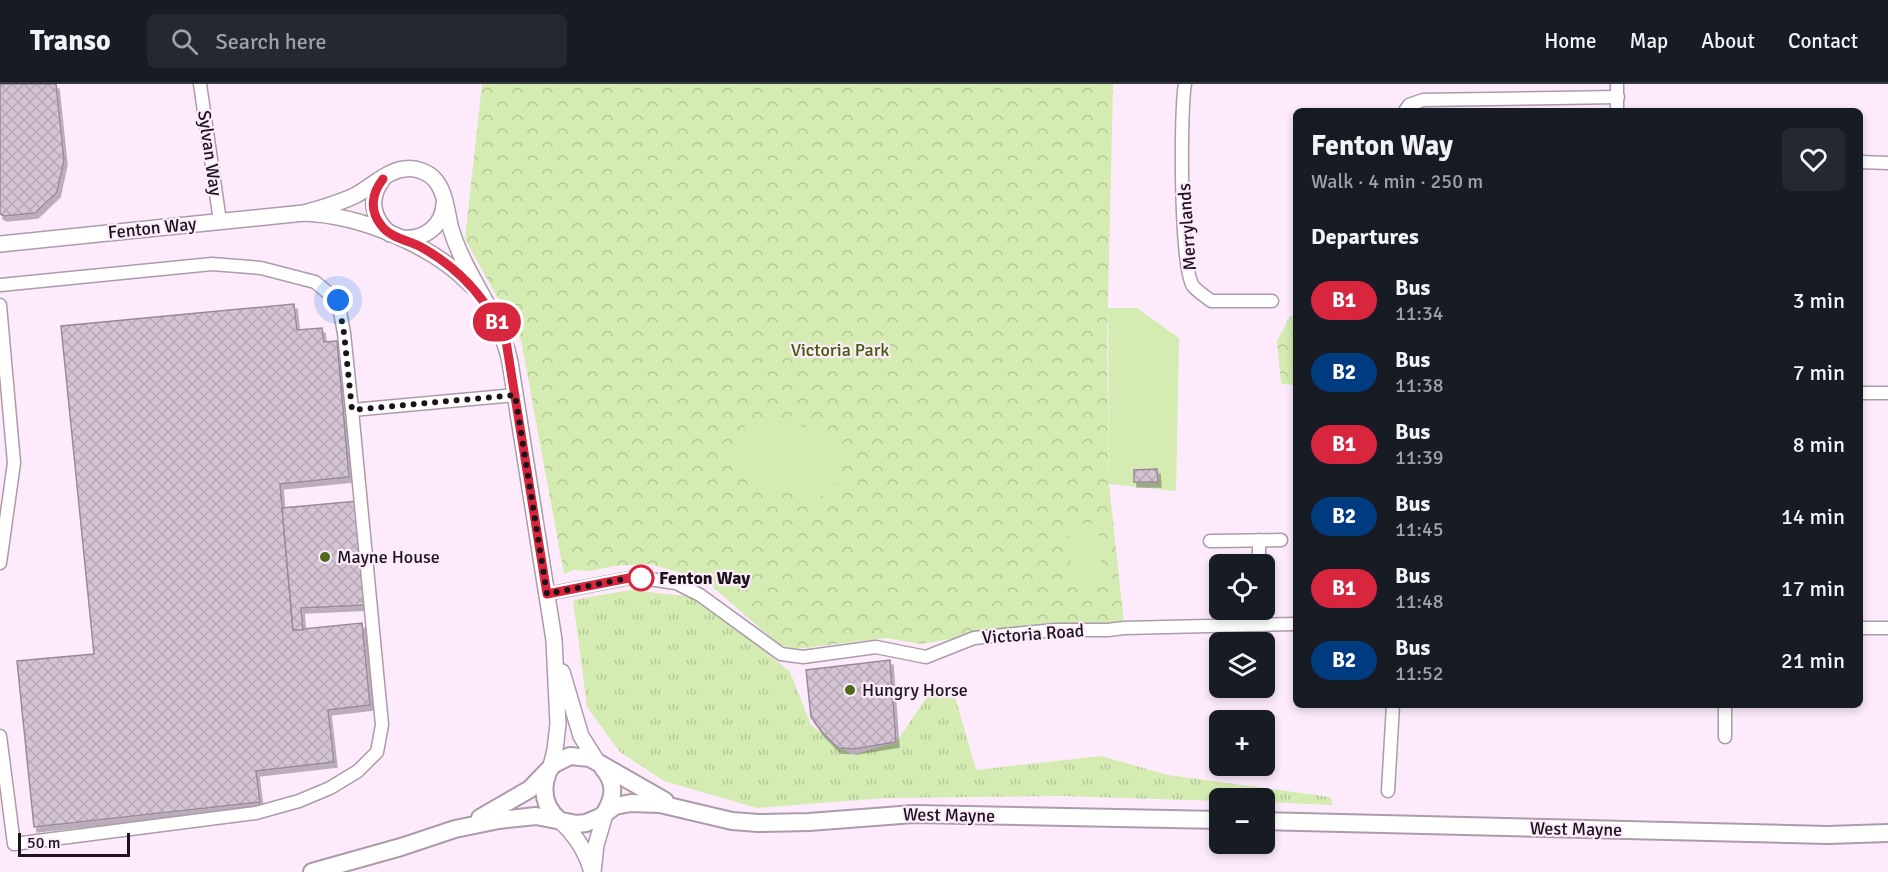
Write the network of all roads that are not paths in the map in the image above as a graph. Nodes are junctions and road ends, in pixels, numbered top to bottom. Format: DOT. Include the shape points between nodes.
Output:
graph roads {
  1 [pos="200,84"];
  2 [pos="1185,84"];
  3 [pos="1617,84"];
  4 [pos="1618,97"];
  5 [pos="1407,108"];
  6 [pos="1617,108"];
  7 [pos="1863,162"];
  8 [pos="1888,163"];
  9 [pos="383,179"];
  10 [pos="443,195"];
  11 [pos="304,213"];
  12 [pos="220,221"];
  13 [pos="396,236"];
  14 [pos="0,244"];
  15 [pos="0,285"];
  16 [pos="480,294"];
  17 [pos="1272,300"];
  18 [pos="0,305"];
  19 [pos="1863,393"];
  20 [pos="1888,393"];
  21 [pos="515,395"];
  22 [pos="352,410"];
  23 [pos="1259,540"];
  24 [pos="1281,540"];
  25 [pos="1210,541"];
  26 [pos="1259,554"];
  27 [pos="0,563"];
  28 [pos="547,594"];
  29 [pos="1260,623"];
  30 [pos="1293,624"];
  31 [pos="1863,628"];
  32 [pos="1888,628"];
  33 [pos="554,640"];
  34 [pos="1393,708"];
  35 [pos="1725,708"];
  36 [pos="0,736"];
  37 [pos="1725,737"];
  38 [pos="598,763"];
  39 [pos="550,770"];
  40 [pos="1388,791"];
  41 [pos="680,808"];
  42 [pos="606,811"];
  43 [pos="559,820"];
  44 [pos="1209,820"];
  45 [pos="1275,821"];
  46 [pos="455,829"];
  47 [pos="1888,833"];
  48 [pos="312,872"];
  49 [pos="593,872"];
  1 -- 12 [label="street, Sylvan Way"];
  2 -- 17 [label="street, Merrylands" via="1185,251 1192,285 1210,301"];
  3 -- 4 [label="street"];
  4 -- 5 [label="street" via="1423,100"];
  4 -- 6 [label="street"];
  7 -- 8 [label="street"];
  9 -- 10 [label="street, Fenton Way" via="404,168 416,169 434,179"];
  9 -- 11 [label="street, Fenton Way" via="353,197"];
  9 -- 13 [label="street" via="373,208 382,227"];
  10 -- 13 [label="street" via="442,215 436,226 423,236"];
  10 -- 16 [label="street, Fenton Way" via="455,242"];
  11 -- 12 [label="street, Fenton Way"];
  11 -- 13 [label="street, Fenton Way" via="324,214"];
  12 -- 14 [label="street, Fenton Way"];
  13 -- 16 [label="street, Fenton Way" via="446,263"];
  15 -- 22 [label="street" via="212,264 261,268 315,282 338,300"];
  16 -- 21 [label="street, Fenton Way" via="506,341"];
  18 -- 27 [label="street" via="14,463"];
  19 -- 20 [label="street"];
  21 -- 22 [label="street"];
  21 -- 28 [label="street, Fenton Way"];
  22 -- 36 [label="street" via="382,725 376,752 358,771 309,797 256,813 14,844"];
  23 -- 24 [label="street"];
  23 -- 25 [label="street"];
  23 -- 26 [label="street"];
  28 -- 29 [label="street, Victoria Road" via="634,577 675,583 700,595 781,654 803,657 876,647 927,657 974,638 1055,630"];
  28 -- 33 [label="street, Fenton Way"];
  29 -- 30 [label="street, Victoria Road"];
  31 -- 32 [label="street"];
  33 -- 38 [label="street, Fenton Way" via="581,736"];
  33 -- 39 [label="street, Fenton Way" via="558,724"];
  34 -- 40 [label="street"];
  35 -- 37 [label="street"];
  38 -- 39 [label="main road, West Mayne" via="570,756"];
  38 -- 41 [label="main road, West Mayne"];
  38 -- 42 [label="main road" via="613,785"];
  39 -- 43 [label="main road" via="545,780 545,801"];
  39 -- 46 [label="main road, West Mayne" via="515,799"];
  41 -- 42 [label="main road, West Mayne" via="631,803"];
  41 -- 44 [label="main road, West Mayne" via="732,821 776,824 914,813"];
  42 -- 43 [label="main road, West Mayne" via="586,823"];
  42 -- 49 [label="street"];
  43 -- 46 [label="main road, West Mayne" via="521,816"];
  43 -- 49 [label="street" via="579,842"];
  45 -- 47 [label="main road, West Mayne" via="1827,835"];
  46 -- 48 [label="main road, West Mayne"];
}
